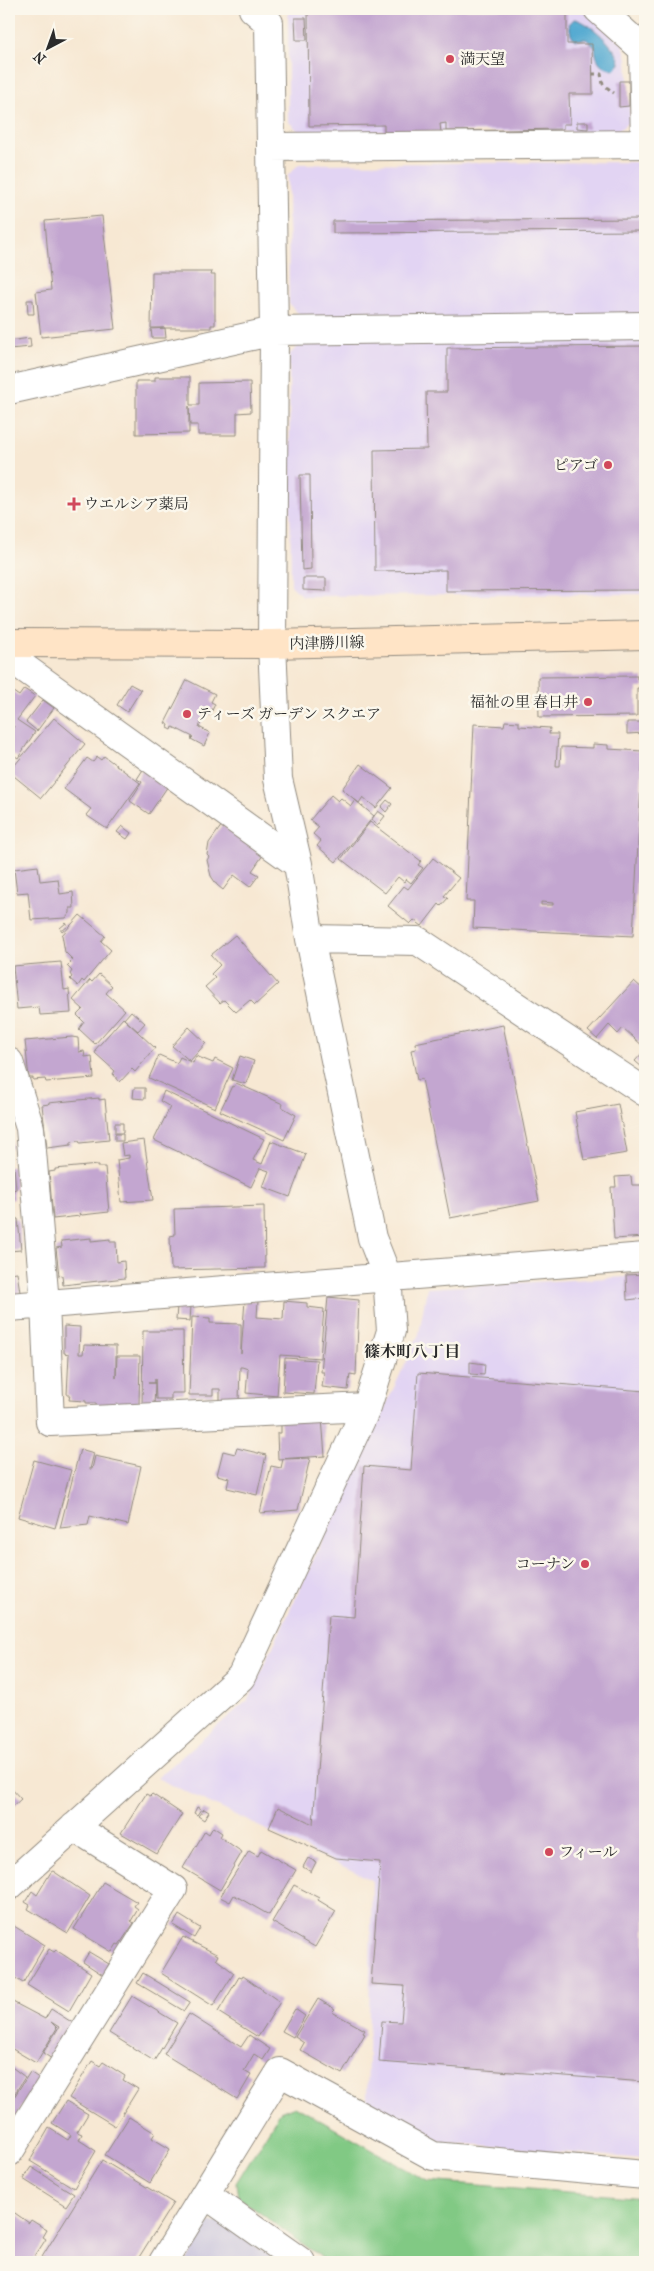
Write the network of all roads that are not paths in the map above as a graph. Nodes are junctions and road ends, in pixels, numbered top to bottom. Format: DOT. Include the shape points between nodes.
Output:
graph roads {
  1 [pos="253,9"];
  2 [pos="598,9"];
  3 [pos="645,144"];
  4 [pos="271,148"];
  5 [pos="645,326"];
  6 [pos="274,331"];
  7 [pos="9,390"];
  8 [pos="645,635"];
  9 [pos="9,644"];
  10 [pos="272,644"];
  11 [pos="298,864"];
  12 [pos="310,939"];
  13 [pos="9,1062"];
  14 [pos="645,1092"];
  15 [pos="645,1257"];
  16 [pos="387,1276"];
  17 [pos="45,1303"];
  18 [pos="9,1307"];
  19 [pos="367,1407"];
  20 [pos="74,1827"];
  21 [pos="9,1886"];
  22 [pos="9,2152"];
  23 [pos="645,2175"];
  24 [pos="205,2194"];
  25 [pos="163,2262"];
  26 [pos="301,2262"];
  1 -- 4 [label="street" via="268,23"];
  2 -- 3 [label="street" via="643,49"];
  3 -- 4 [label="street"];
  4 -- 6 [label="street"];
  5 -- 6 [label="street"];
  6 -- 7 [label="street"];
  6 -- 10 [label="street"];
  8 -- 10 [label="main road, 内津勝川線"];
  9 -- 10 [label="main road, 内津勝川線"];
  9 -- 11 [label="street" via="23,667"];
  10 -- 11 [label="street" via="278,779"];
  11 -- 12 [label="street"];
  12 -- 14 [label="street" via="418,941"];
  12 -- 16 [label="street" via="372,1238"];
  13 -- 17 [label="street" via="30,1128"];
  15 -- 16 [label="street"];
  16 -- 17 [label="street"];
  16 -- 19 [label="street" via="391,1332"];
  17 -- 18 [label="street"];
  17 -- 19 [label="street" via="50,1422"];
  19 -- 20 [label="street" via="241,1677"];
  20 -- 21 [label="street"];
  20 -- 22 [label="street" via="173,1889"];
  23 -- 24 [label="street" via="433,2156 280,2072"];
  24 -- 25 [label="street"];
  24 -- 26 [label="street"];
}
